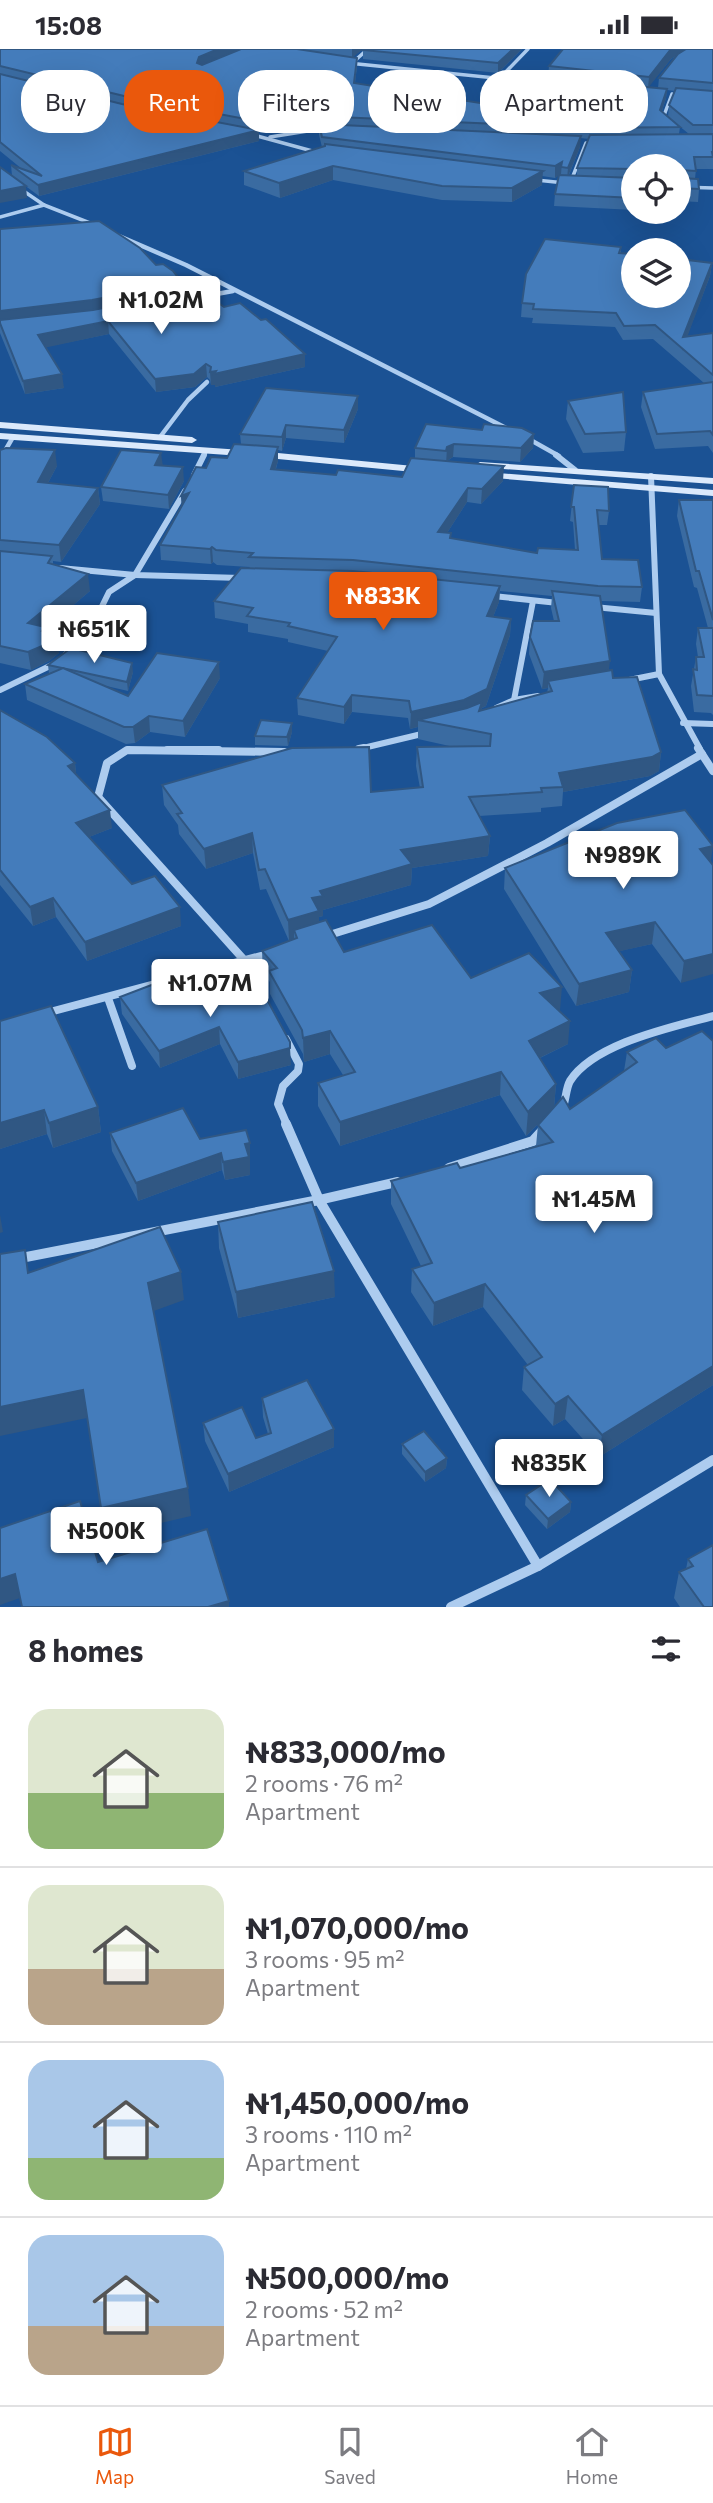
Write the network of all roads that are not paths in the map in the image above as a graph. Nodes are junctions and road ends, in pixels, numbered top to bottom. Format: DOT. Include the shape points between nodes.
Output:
graph roads {
  1 [pos="368,49"];
  2 [pos="528,49"];
  3 [pos="339,62"];
  4 [pos="351,64"];
  5 [pos="508,70"];
  6 [pos="480,78"];
  7 [pos="664,93"];
  8 [pos="671,94"];
  9 [pos="685,95"];
  10 [pos="672,125"];
  11 [pos="244,133"];
  12 [pos="297,133"];
  13 [pos="269,138"];
  14 [pos="598,142"];
  15 [pos="319,152"];
  16 [pos="530,179"];
  17 [pos="570,184"];
  18 [pos="583,184"];
  19 [pos="691,187"];
  20 [pos="713,188"];
  21 [pos="21,189"];
  22 [pos="44,205"];
  23 [pos="0,217"];
  24 [pos="97,226"];
  25 [pos="110,232"];
  26 [pos="233,291"];
  27 [pos="195,298"];
  28 [pos="207,382"];
  29 [pos="0,425"];
  30 [pos="0,436"];
  31 [pos="13,437"];
  32 [pos="160,437"];
  33 [pos="206,450"];
  34 [pos="0,461"];
  35 [pos="426,461"];
  36 [pos="575,470"];
  37 [pos="442,471"];
  38 [pos="713,481"];
  39 [pos="650,482"];
  40 [pos="713,493"];
  41 [pos="54,567"];
  42 [pos="135,575"];
  43 [pos="255,578"];
  44 [pos="491,596"];
  45 [pos="533,601"];
  46 [pos="560,604"];
  47 [pos="587,606"];
  48 [pos="656,613"];
  49 [pos="659,674"];
  50 [pos="620,681"];
  51 [pos="0,690"];
  52 [pos="541,695"];
  53 [pos="514,700"];
  54 [pos="490,711"];
  55 [pos="683,723"];
  56 [pos="713,724"];
  57 [pos="440,729"];
  58 [pos="347,750"];
  59 [pos="298,753"];
  60 [pos="702,754"];
  61 [pos="713,771"];
  62 [pos="311,940"];
  63 [pos="285,949"];
  64 [pos="245,961"];
  65 [pos="108,998"];
  66 [pos="264,998"];
  67 [pos="41,1014"];
  68 [pos="713,1016"];
  69 [pos="284,1034"];
  70 [pos="132,1066"];
  71 [pos="556,1115"];
  72 [pos="549,1123"];
  73 [pos="443,1170"];
  74 [pos="406,1180"];
  75 [pos="319,1200"];
  76 [pos="0,1262"];
  77 [pos="713,1459"];
  78 [pos="538,1566"];
  79 [pos="452,1607"];
  1 -- 4 [label="street"];
  2 -- 5 [label="street"];
  3 -- 4 [label="street"];
  4 -- 6 [label="street"];
  7 -- 8 [label="street"];
  8 -- 9 [label="street"];
  8 -- 10 [label="street" via="663,118"];
  11 -- 13 [label="street"];
  12 -- 13 [label="street"];
  13 -- 15 [label="street" via="295,149"];
  14 -- 17 [label="street" via="586,143"];
  16 -- 17 [label="street"];
  17 -- 18 [label="street"];
  19 -- 20 [label="street"];
  21 -- 22 [label="street"];
  22 -- 23 [label="street"];
  22 -- 24 [label="street"];
  25 -- 26 [label="street"];
  26 -- 27 [label="street"];
  26 -- 36 [label="street" via="543,446"];
  28 -- 32 [label="street"];
  29 -- 32 [label="main road"];
  30 -- 31 [label="main road"];
  31 -- 33 [label="main road"];
  31 -- 34 [label="street"];
  32 -- 35 [label="main road"];
  33 -- 37 [label="main road"];
  33 -- 42 [label="street"];
  36 -- 39 [label="main road"];
  36 -- 39 [label="main road" via="467,469"];
  38 -- 39 [label="main road"];
  39 -- 40 [label="main road"];
  39 -- 48 [label="street"];
  41 -- 42 [label="street"];
  42 -- 43 [label="street"];
  42 -- 51 [label="street" via="109,592 88,635 52,666"];
  44 -- 45 [label="street"];
  45 -- 46 [label="street"];
  45 -- 53 [label="street"];
  47 -- 48 [label="street"];
  48 -- 49 [label="street"];
  49 -- 50 [label="street"];
  49 -- 55 [label="street"];
  52 -- 53 [label="street"];
  53 -- 54 [label="street"];
  55 -- 56 [label="street"];
  55 -- 60 [label="street"];
  57 -- 58 [label="street"];
  59 -- 64 [label="street" via="127,750 107,763 102,776 98,797"];
  60 -- 61 [label="street"];
  60 -- 62 [label="street" via="429,904"];
  63 -- 64 [label="street"];
  64 -- 65 [label="street"];
  64 -- 66 [label="street"];
  65 -- 67 [label="street"];
  65 -- 70 [label="street"];
  68 -- 71 [label="street" via="639,1038 588,1062 570,1081 564,1106"];
  69 -- 75 [label="street" via="299,1064 283,1086 278,1104"];
  72 -- 73 [label="street" via="533,1140"];
  74 -- 75 [label="street"];
  75 -- 76 [label="street"];
  75 -- 78 [label="street"];
  77 -- 78 [label="street"];
  78 -- 79 [label="street"];
}
